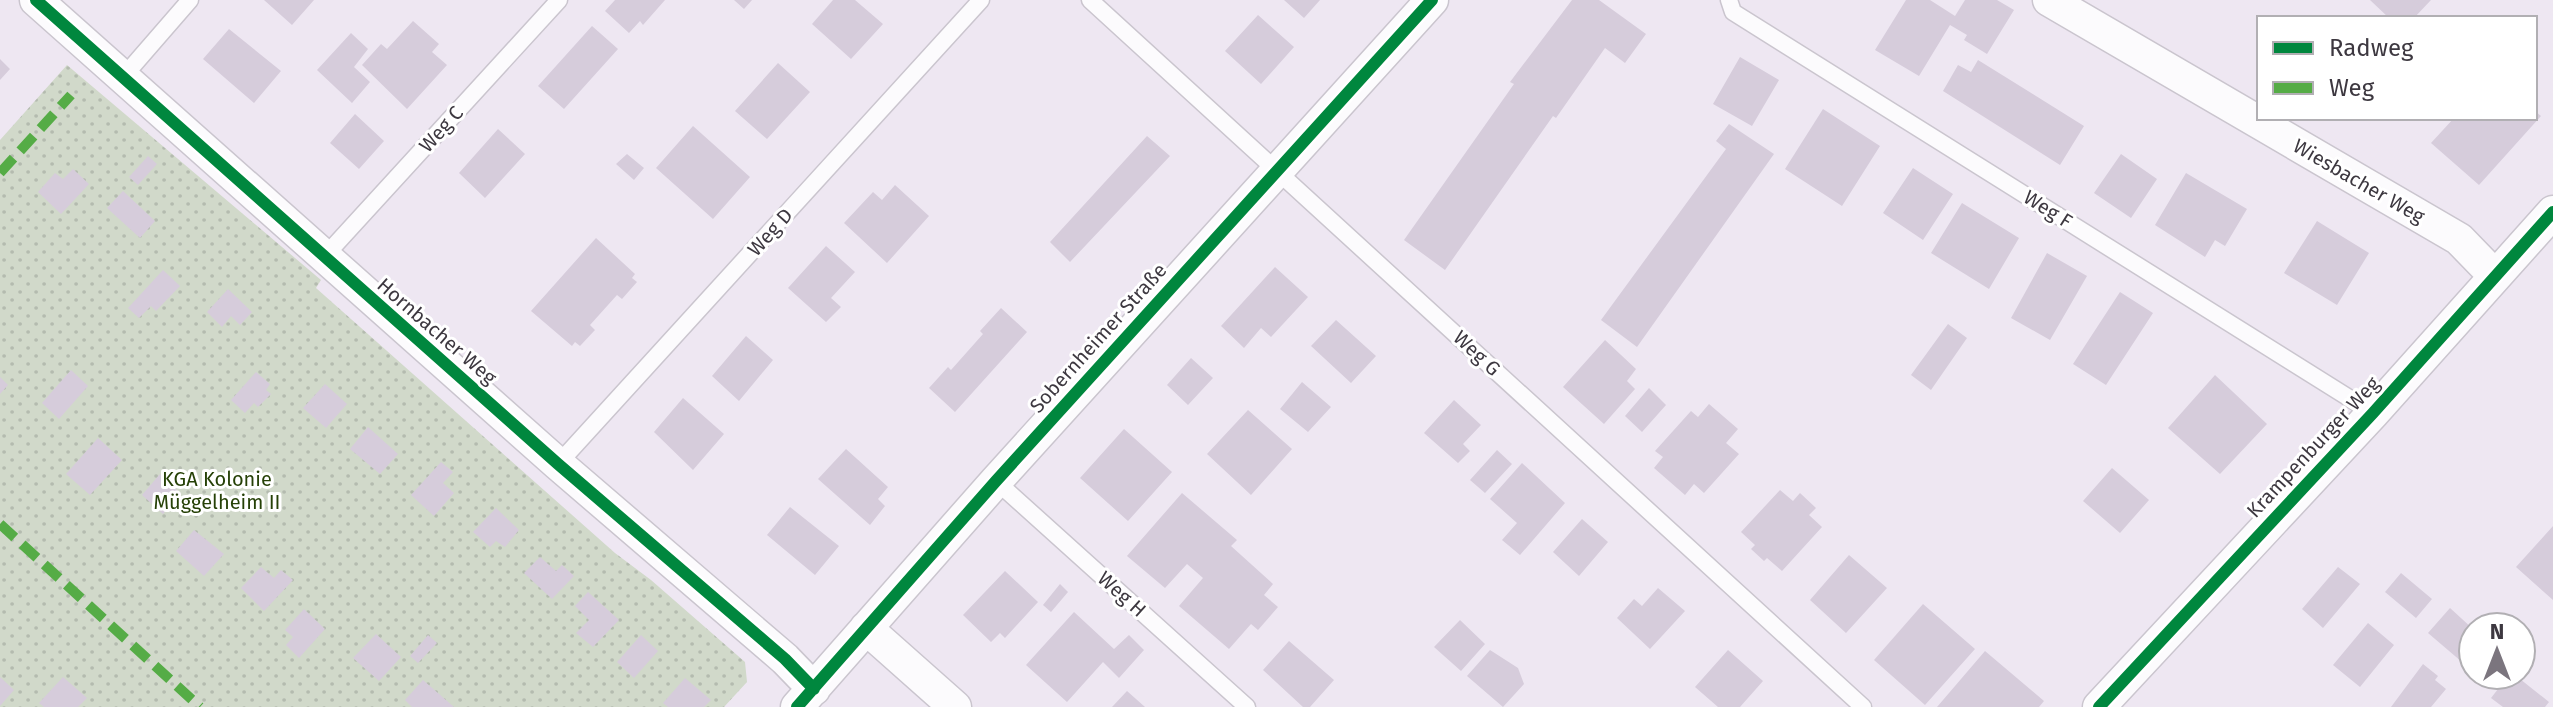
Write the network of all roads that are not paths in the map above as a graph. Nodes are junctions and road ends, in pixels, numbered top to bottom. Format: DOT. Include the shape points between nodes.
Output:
graph roads {
  1 [pos="36,0"];
  2 [pos="190,0"];
  3 [pos="559,0"];
  4 [pos="981,0"];
  5 [pos="1090,0"];
  6 [pos="1432,0"];
  7 [pos="1729,0"];
  8 [pos="2049,0"];
  9 [pos="124,76"];
  10 [pos="1277,169"];
  11 [pos="2553,212"];
  12 [pos="324,257"];
  13 [pos="2494,275"];
  14 [pos="2373,413"];
  15 [pos="558,464"];
  16 [pos="996,481"];
  17 [pos="866,628"];
  18 [pos="805,698"];
  19 [pos="955,707"];
  20 [pos="1247,707"];
  21 [pos="1863,707"];
  22 [pos="2099,707"];
  1 -- 9 [label="street, Hornbacher Weg"];
  2 -- 9 [label="lane"];
  3 -- 12 [label="lane, Weg C"];
  4 -- 15 [label="lane, Weg D"];
  5 -- 10 [label="lane, Weg G"];
  6 -- 10 [label="street, Sobernheimer Straße"];
  7 -- 14 [label="lane, Weg F" via="1733,12"];
  8 -- 13 [label="street, Wiesbacher Weg" via="2459,239"];
  9 -- 12 [label="street, Hornbacher Weg"];
  10 -- 16 [label="street, Sobernheimer Straße"];
  10 -- 21 [label="lane, Weg G"];
  11 -- 13 [label="street, Krampenburger Weg"];
  12 -- 15 [label="street, Hornbacher Weg"];
  13 -- 14 [label="street, Krampenburger Weg"];
  14 -- 22 [label="street, Krampenburger Weg"];
  15 -- 18 [label="street, Hornbacher Weg" via="785,659"];
  16 -- 17 [label="street, Sobernheimer Straße"];
  16 -- 20 [label="lane, Weg H"];
  17 -- 18 [label="street, Sobernheimer Straße"];
  17 -- 19 [label="street"];
}
